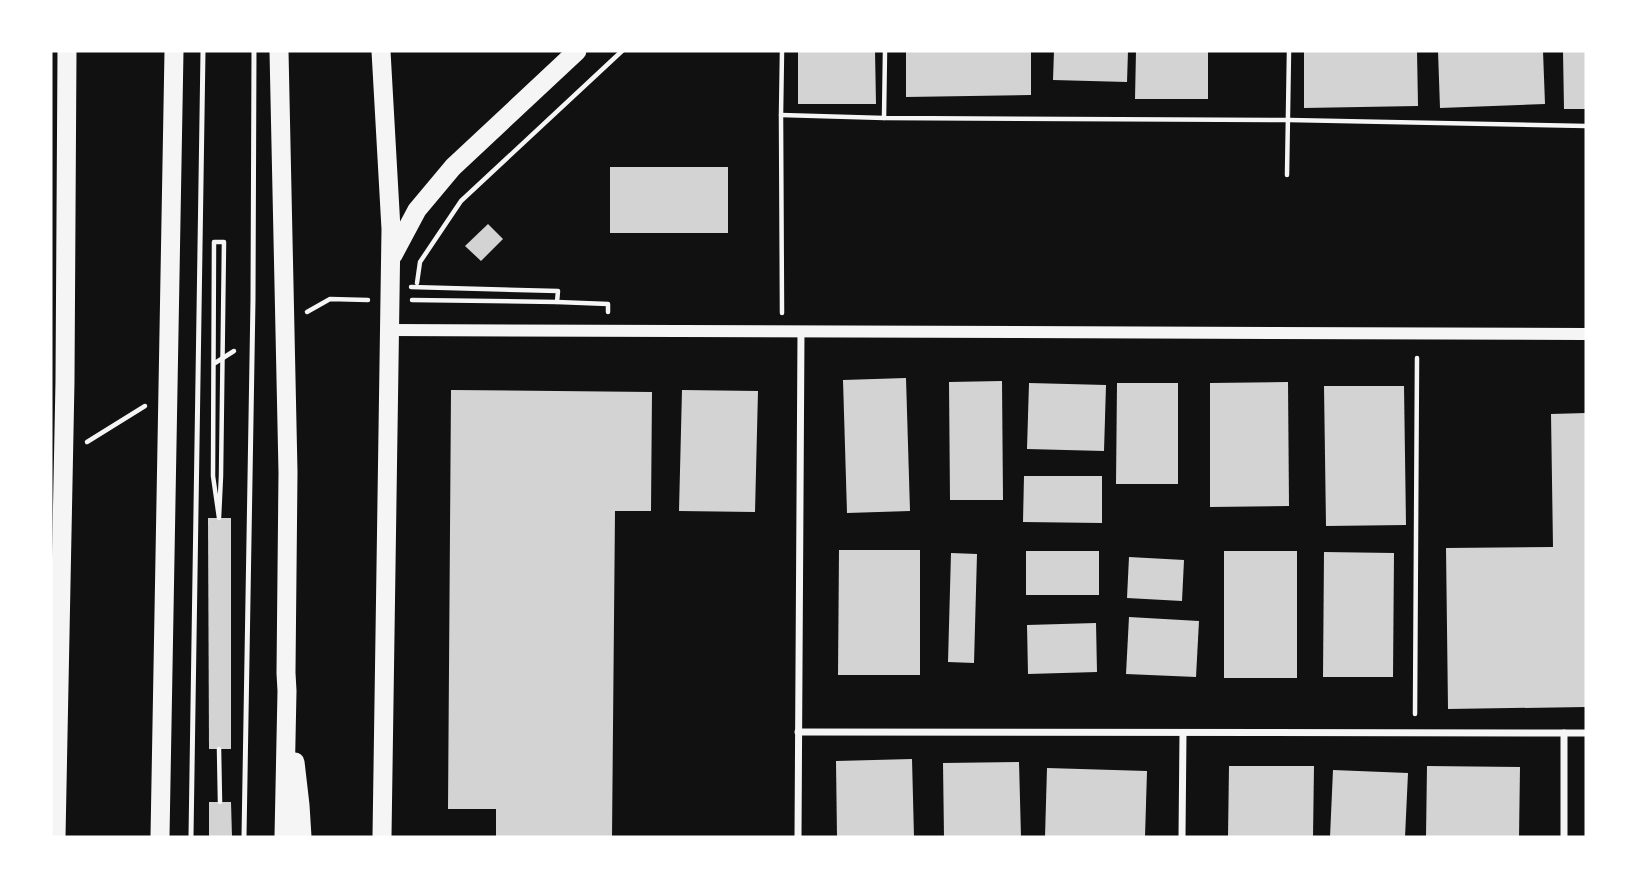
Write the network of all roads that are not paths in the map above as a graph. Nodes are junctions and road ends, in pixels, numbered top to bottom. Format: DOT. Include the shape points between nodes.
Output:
graph roads {
  1 [pos="67,51"];
  2 [pos="174,51"];
  3 [pos="204,51"];
  4 [pos="254,51"];
  5 [pos="279,51"];
  6 [pos="381,51"];
  7 [pos="577,51"];
  8 [pos="391,259"];
  9 [pos="390,330"];
  10 [pos="801,331"];
  11 [pos="1586,334"];
  12 [pos="56,567"];
  13 [pos="287,691"];
  14 [pos="798,732"];
  15 [pos="1183,733"];
  16 [pos="1564,733"];
  17 [pos="1586,733"];
  18 [pos="56,837"];
  19 [pos="160,837"];
  20 [pos="191,837"];
  21 [pos="244,837"];
  22 [pos="284,837"];
  23 [pos="302,837"];
  24 [pos="382,837"];
  25 [pos="798,837"];
  26 [pos="1182,837"];
  27 [pos="1564,837"];
  1 -- 12 [label="highway" via="65,367"];
  2 -- 19 [label="highway"];
  3 -- 20 [label="lane"];
  4 -- 21 [label="lane"];
  5 -- 13 [label="highway" via="288,472"];
  6 -- 8 [label="highway"];
  7 -- 8 [label="highway" via="453,167 417,210"];
  8 -- 9 [label="highway"];
  9 -- 10 [label="street"];
  9 -- 24 [label="highway"];
  10 -- 11 [label="street"];
  10 -- 14 [label="street"];
  12 -- 18 [label="highway"];
  13 -- 22 [label="highway"];
  13 -- 23 [label="highway"];
  14 -- 15 [label="street"];
  14 -- 25 [label="street"];
  15 -- 16 [label="street"];
  15 -- 26 [label="street"];
  16 -- 17 [label="street"];
  16 -- 27 [label="street"];
}
